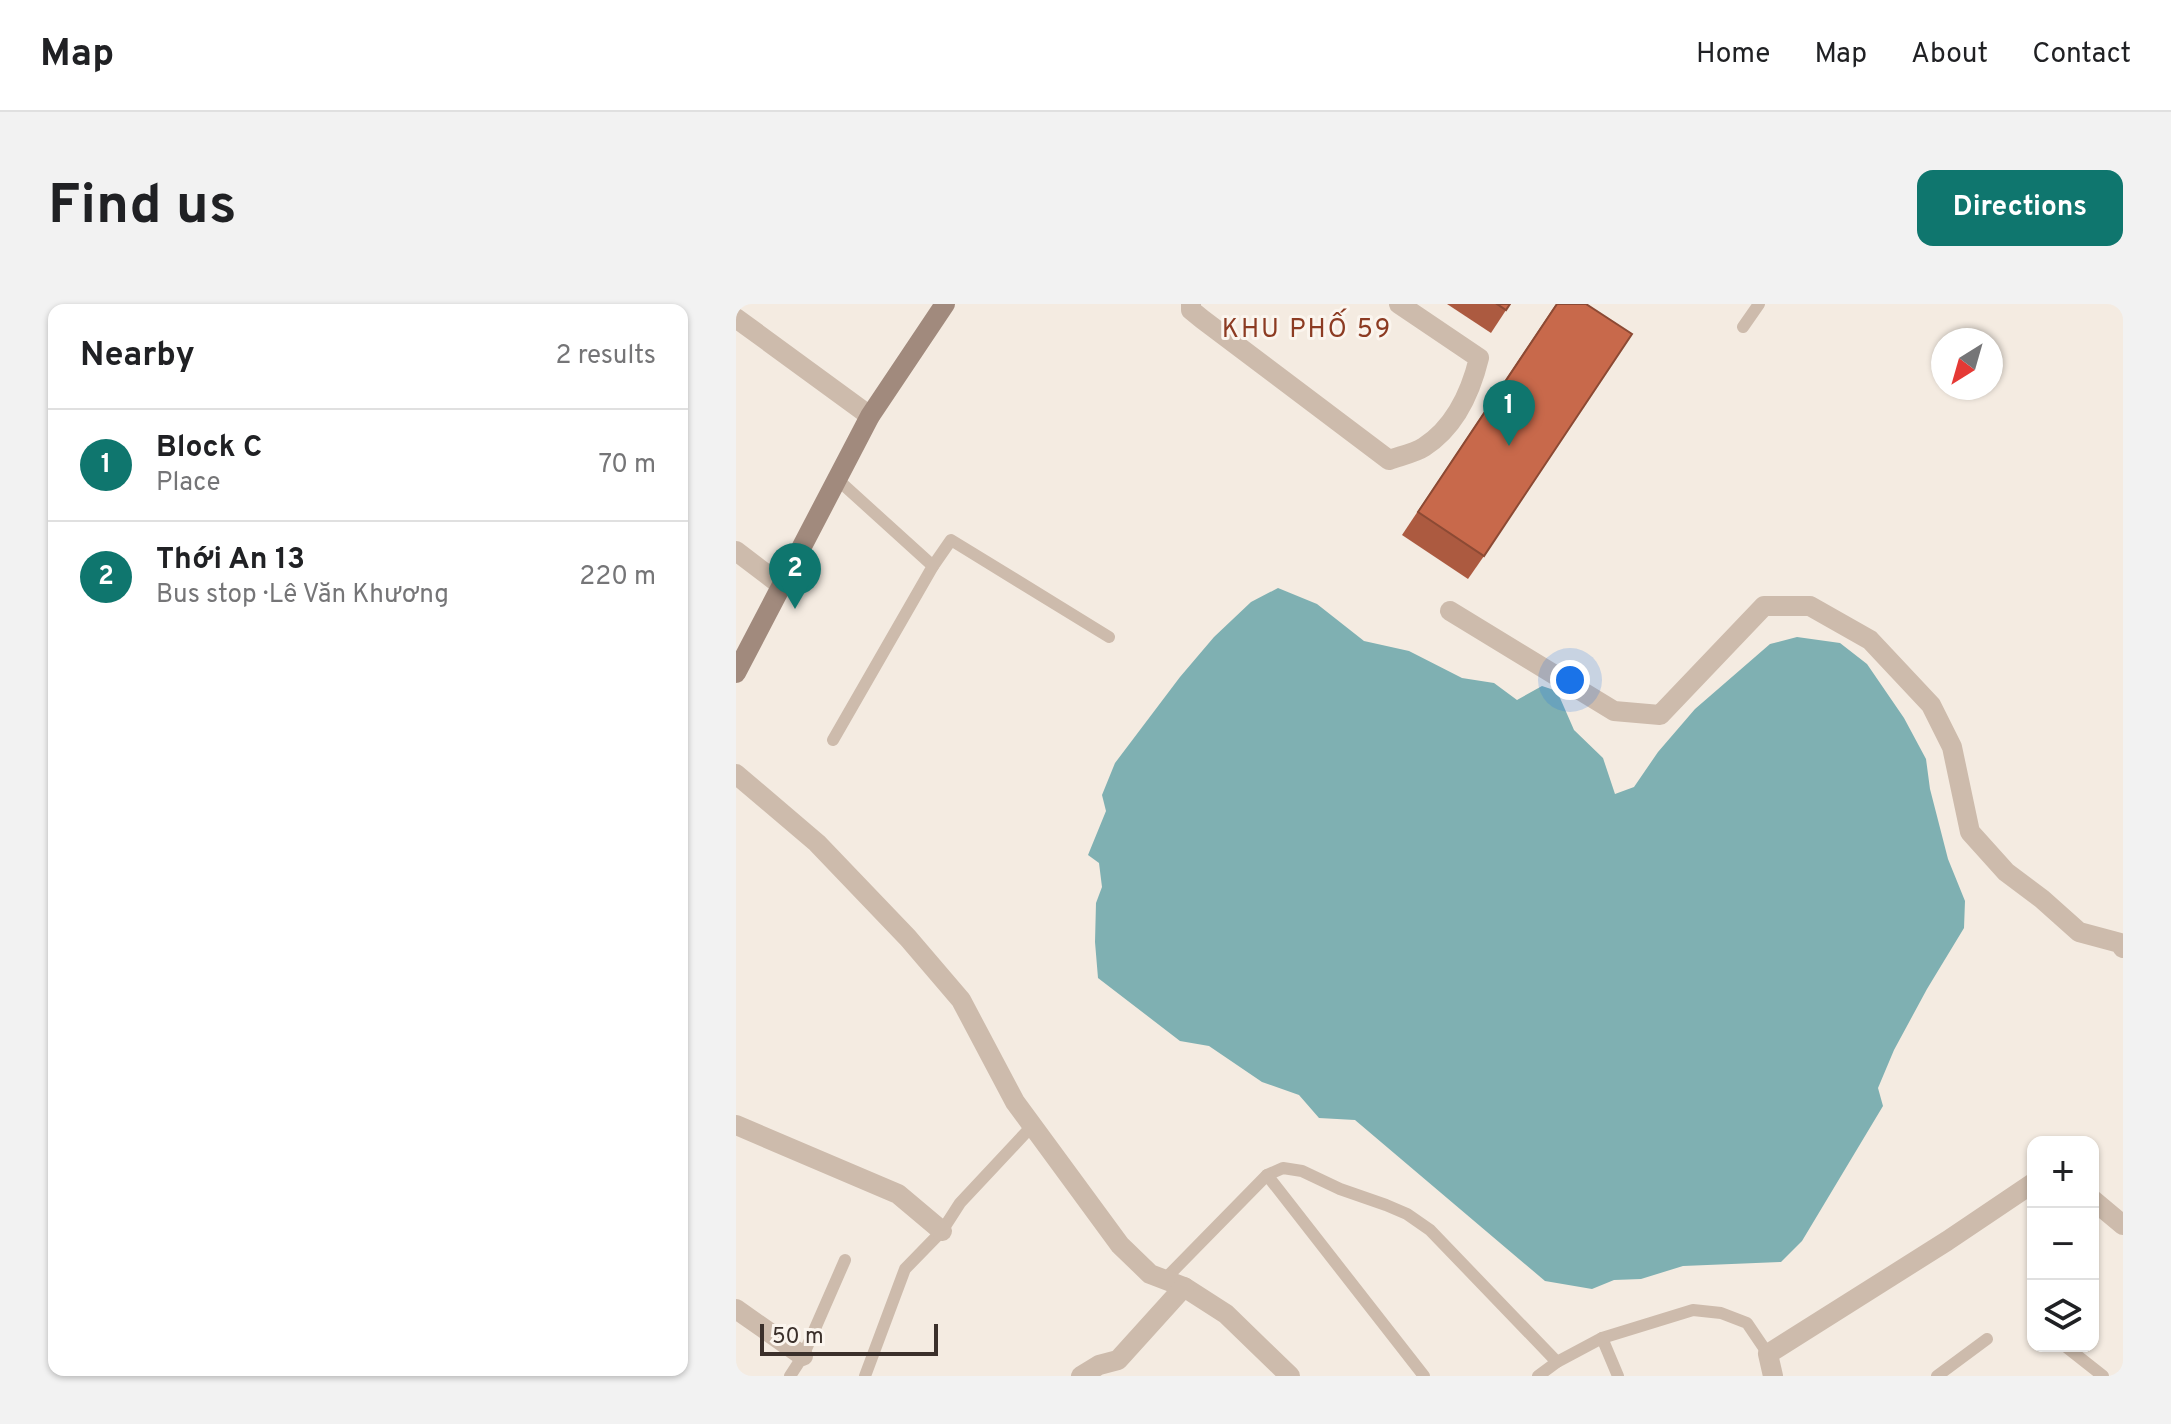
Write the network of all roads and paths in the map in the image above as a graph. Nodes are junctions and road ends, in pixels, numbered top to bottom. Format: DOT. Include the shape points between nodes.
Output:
graph roads {
  1 [pos="945,304"];
  2 [pos="1191,304"];
  3 [pos="1399,304"];
  4 [pos="1759,304"];
  5 [pos="736,318"];
  6 [pos="1743,327"];
  7 [pos="870,416"];
  8 [pos="837,479"];
  9 [pos="736,551"];
  10 [pos="933,566"];
  11 [pos="782,586"];
  12 [pos="1450,611"];
  13 [pos="1109,637"];
  14 [pos="736,673"];
  15 [pos="833,740"];
  16 [pos="736,774"];
  17 [pos="2123,948"];
  18 [pos="736,1125"];
  19 [pos="1032,1126"];
  20 [pos="1267,1175"];
  21 [pos="2027,1187"];
  22 [pos="2099,1205"];
  23 [pos="2123,1225"];
  24 [pos="942,1231"];
  25 [pos="845,1260"];
  26 [pos="1174,1283"];
  27 [pos="736,1309"];
  28 [pos="1602,1338"];
  29 [pos="1987,1339"];
  30 [pos="2073,1352"];
  31 [pos="1768,1354"];
  32 [pos="803,1356"];
  33 [pos="1557,1362"];
  34 [pos="1096,1372"];
  35 [pos="790,1376"];
  36 [pos="865,1376"];
  37 [pos="1290,1376"];
  38 [pos="1424,1376"];
  39 [pos="1538,1376"];
  40 [pos="1618,1376"];
  41 [pos="1773,1376"];
  42 [pos="1937,1376"];
  43 [pos="2103,1376"];
  1 -- 7 [label="main road"];
  2 -- 3 [label="street" via="1202,319 1389,460 1424,447 1454,420 1479,358"];
  4 -- 6 [label="lane"];
  5 -- 7 [label="street"];
  7 -- 8 [label="main road"];
  8 -- 10 [label="lane"];
  8 -- 11 [label="main road"];
  9 -- 11 [label="street"];
  10 -- 13 [label="lane" via="951,540"];
  10 -- 15 [label="lane"];
  11 -- 14 [label="main road"];
  12 -- 17 [label="street" via="1614,711 1660,715 1764,606 1810,606 1870,640 1931,705 1952,747 1970,832 2006,872 2079,932"];
  16 -- 19 [label="street" via="817,843 961,1000"];
  18 -- 24 [label="street" via="898,1194"];
  19 -- 24 [label="lane" via="960,1203"];
  19 -- 26 [label="street" via="1120,1245 1150,1274"];
  20 -- 26 [label="lane"];
  20 -- 33 [label="lane" via="1283,1168 1302,1171 1407,1214 1430,1230"];
  20 -- 38 [label="lane"];
  21 -- 31 [label="street"];
  22 -- 23 [label="street"];
  24 -- 36 [label="lane" via="905,1269"];
  25 -- 32 [label="lane"];
  26 -- 34 [label="street" via="1118,1360"];
  26 -- 37 [label="street" via="1226,1314"];
  27 -- 32 [label="street"];
  28 -- 31 [label="lane" via="1693,1310 1747,1323"];
  28 -- 33 [label="lane"];
  28 -- 40 [label="lane"];
  29 -- 42 [label="lane"];
  30 -- 43 [label="lane"];
  31 -- 41 [label="street"];
  32 -- 35 [label="lane"];
  33 -- 39 [label="lane"];
}
